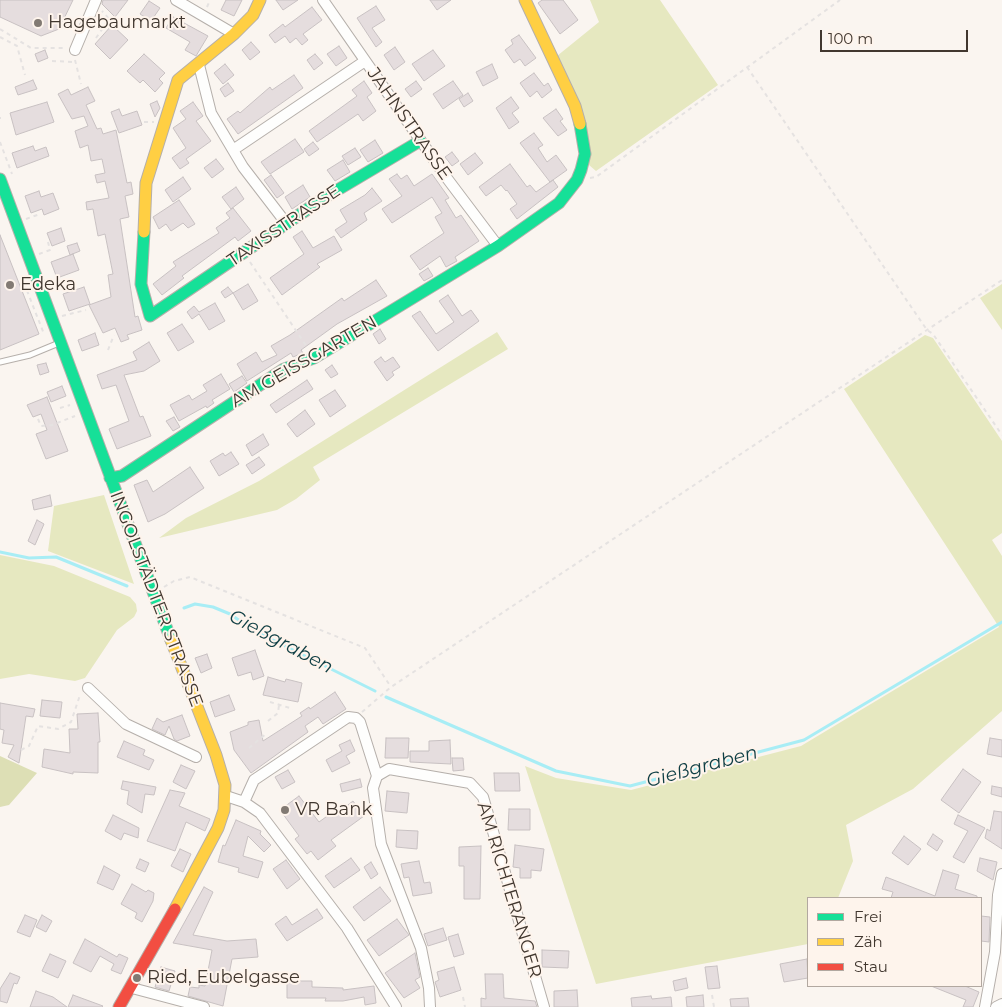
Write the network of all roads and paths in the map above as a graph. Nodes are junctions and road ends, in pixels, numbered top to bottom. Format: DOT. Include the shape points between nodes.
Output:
graph roads {
  1 [pos="96,0"];
  2 [pos="176,0"];
  3 [pos="260,0"];
  4 [pos="323,0"];
  5 [pos="525,0"];
  6 [pos="840,0"];
  7 [pos="110,19"];
  8 [pos="0,29"];
  9 [pos="234,34"];
  10 [pos="0,37"];
  11 [pos="96,38"];
  12 [pos="75,50"];
  13 [pos="52,61"];
  14 [pos="364,61"];
  15 [pos="74,62"];
  16 [pos="199,65"];
  17 [pos="748,67"];
  18 [pos="24,75"];
  19 [pos="81,84"];
  20 [pos="420,140"];
  21 [pos="233,150"];
  22 [pos="0,180"];
  23 [pos="577,180"];
  24 [pos="40,214"];
  25 [pos="16,222"];
  26 [pos="286,223"];
  27 [pos="46,238"];
  28 [pos="498,246"];
  29 [pos="243,253"];
  30 [pos="29,257"];
  31 [pos="23,279"];
  32 [pos="1002,280"];
  33 [pos="86,310"];
  34 [pos="52,318"];
  35 [pos="927,330"];
  36 [pos="114,334"];
  37 [pos="56,344"];
  38 [pos="108,350"];
  39 [pos="314,358"];
  40 [pos="0,362"];
  41 [pos="72,404"];
  42 [pos="82,414"];
  43 [pos="38,419"];
  44 [pos="1002,435"];
  45 [pos="110,478"];
  46 [pos="164,587"];
  47 [pos="391,687"];
  48 [pos="85,688"];
  49 [pos="270,702"];
  50 [pos="279,705"];
  51 [pos="293,709"];
  52 [pos="356,718"];
  53 [pos="268,721"];
  54 [pos="267,733"];
  55 [pos="249,748"];
  56 [pos="21,750"];
  57 [pos="196,757"];
  58 [pos="377,776"];
  59 [pos="226,796"];
  60 [pos="244,802"];
  61 [pos="1002,874"];
  62 [pos="995,952"];
  63 [pos="1002,961"];
  64 [pos="132,988"];
  65 [pos="712,995"];
  66 [pos="463,998"];
  67 [pos="1002,1004"];
  68 [pos="119,1007"];
  69 [pos="204,1007"];
  70 [pos="396,1007"];
  71 [pos="430,1007"];
  72 [pos="465,1007"];
  73 [pos="544,1007"];
  74 [pos="714,1007"];
  75 [pos="985,1007"];
  76 [pos="996,1007"];
  1 -- 12 [label="street"];
  2 -- 9 [label="street"];
  3 -- 9 [label="street" via="253,15"];
  4 -- 14 [label="street, JAHNSTRASSE"];
  5 -- 23 [label="street" via="581,125 585,154"];
  6 -- 17 [label="path"];
  7 -- 11 [label="path"];
  8 -- 12 [label="path" via="31,48 51,46"];
  9 -- 16 [label="street"];
  10 -- 18 [label="path" via="17,46"];
  12 -- 15 [label="path"];
  13 -- 15 [label="path"];
  14 -- 20 [label="street, JAHNSTRASSE"];
  14 -- 21 [label="street"];
  15 -- 19 [label="path"];
  16 -- 21 [label="street" via="211,113"];
  16 -- 29 [label="street, TAXISSTRASSE" via="178,80 146,183 141,284 150,316"];
  17 -- 23 [label="path" via="596,177"];
  17 -- 35 [label="path"];
  20 -- 26 [label="street, TAXISSTRASSE"];
  20 -- 28 [label="street, JAHNSTRASSE"];
  21 -- 26 [label="street"];
  22 -- 25 [label="street, INGOLSTÄDTER STRASSE"];
  23 -- 28 [label="street, AM GEISSGARTEN" via="559,203"];
  24 -- 25 [label="path"];
  25 -- 30 [label="street, INGOLSTÄDTER STRASSE"];
  26 -- 29 [label="street, TAXISSTRASSE"];
  27 -- 30 [label="path" via="50,250"];
  28 -- 39 [label="street, AM GEISSGARTEN"];
  29 -- 39 [label="path"];
  30 -- 34 [label="street, INGOLSTÄDTER STRASSE"];
  31 -- 37 [label="path" via="43,333"];
  32 -- 35 [label="path"];
  33 -- 34 [label="path"];
  34 -- 37 [label="street, INGOLSTÄDTER STRASSE"];
  35 -- 44 [label="path" via="933,334"];
  35 -- 47 [label="path"];
  36 -- 38 [label="path"];
  37 -- 40 [label="lane" via="30,355"];
  37 -- 42 [label="street, INGOLSTÄDTER STRASSE"];
  39 -- 45 [label="street, AM GEISSGARTEN" via="284,369 122,476"];
  41 -- 42 [label="path"];
  42 -- 43 [label="path" via="40,426"];
  42 -- 45 [label="street, INGOLSTÄDTER STRASSE"];
  45 -- 59 [label="street, INGOLSTÄDTER STRASSE" via="216,755"];
  46 -- 47 [label="path" via="190,577 365,648"];
  47 -- 52 [label="path"];
  48 -- 56 [label="path" via="71,722 58,730 38,726 29,746"];
  48 -- 57 [label="street" via="126,724"];
  49 -- 50 [label="path"];
  50 -- 51 [label="path"];
  50 -- 53 [label="path" via="278,713"];
  52 -- 58 [label="street"];
  52 -- 60 [label="street" via="348,717 254,780"];
  54 -- 55 [label="path"];
  58 -- 71 [label="street" via="373,788 381,844 421,948"];
  58 -- 73 [label="street, AM RICHTERANGER" via="389,769 470,783 483,797"];
  59 -- 60 [label="street"];
  59 -- 64 [label="street, INGOLSTÄDTER STRASSE" via="218,828"];
  60 -- 70 [label="street" via="260,813 333,910"];
  61 -- 62 [label="street"];
  62 -- 63 [label="street"];
  62 -- 75 [label="street"];
  64 -- 68 [label="street, INGOLSTÄDTER STRASSE"];
  64 -- 69 [label="street"];
  65 -- 74 [label="path"];
  66 -- 72 [label="path"];
  67 -- 76 [label="street"];
}
